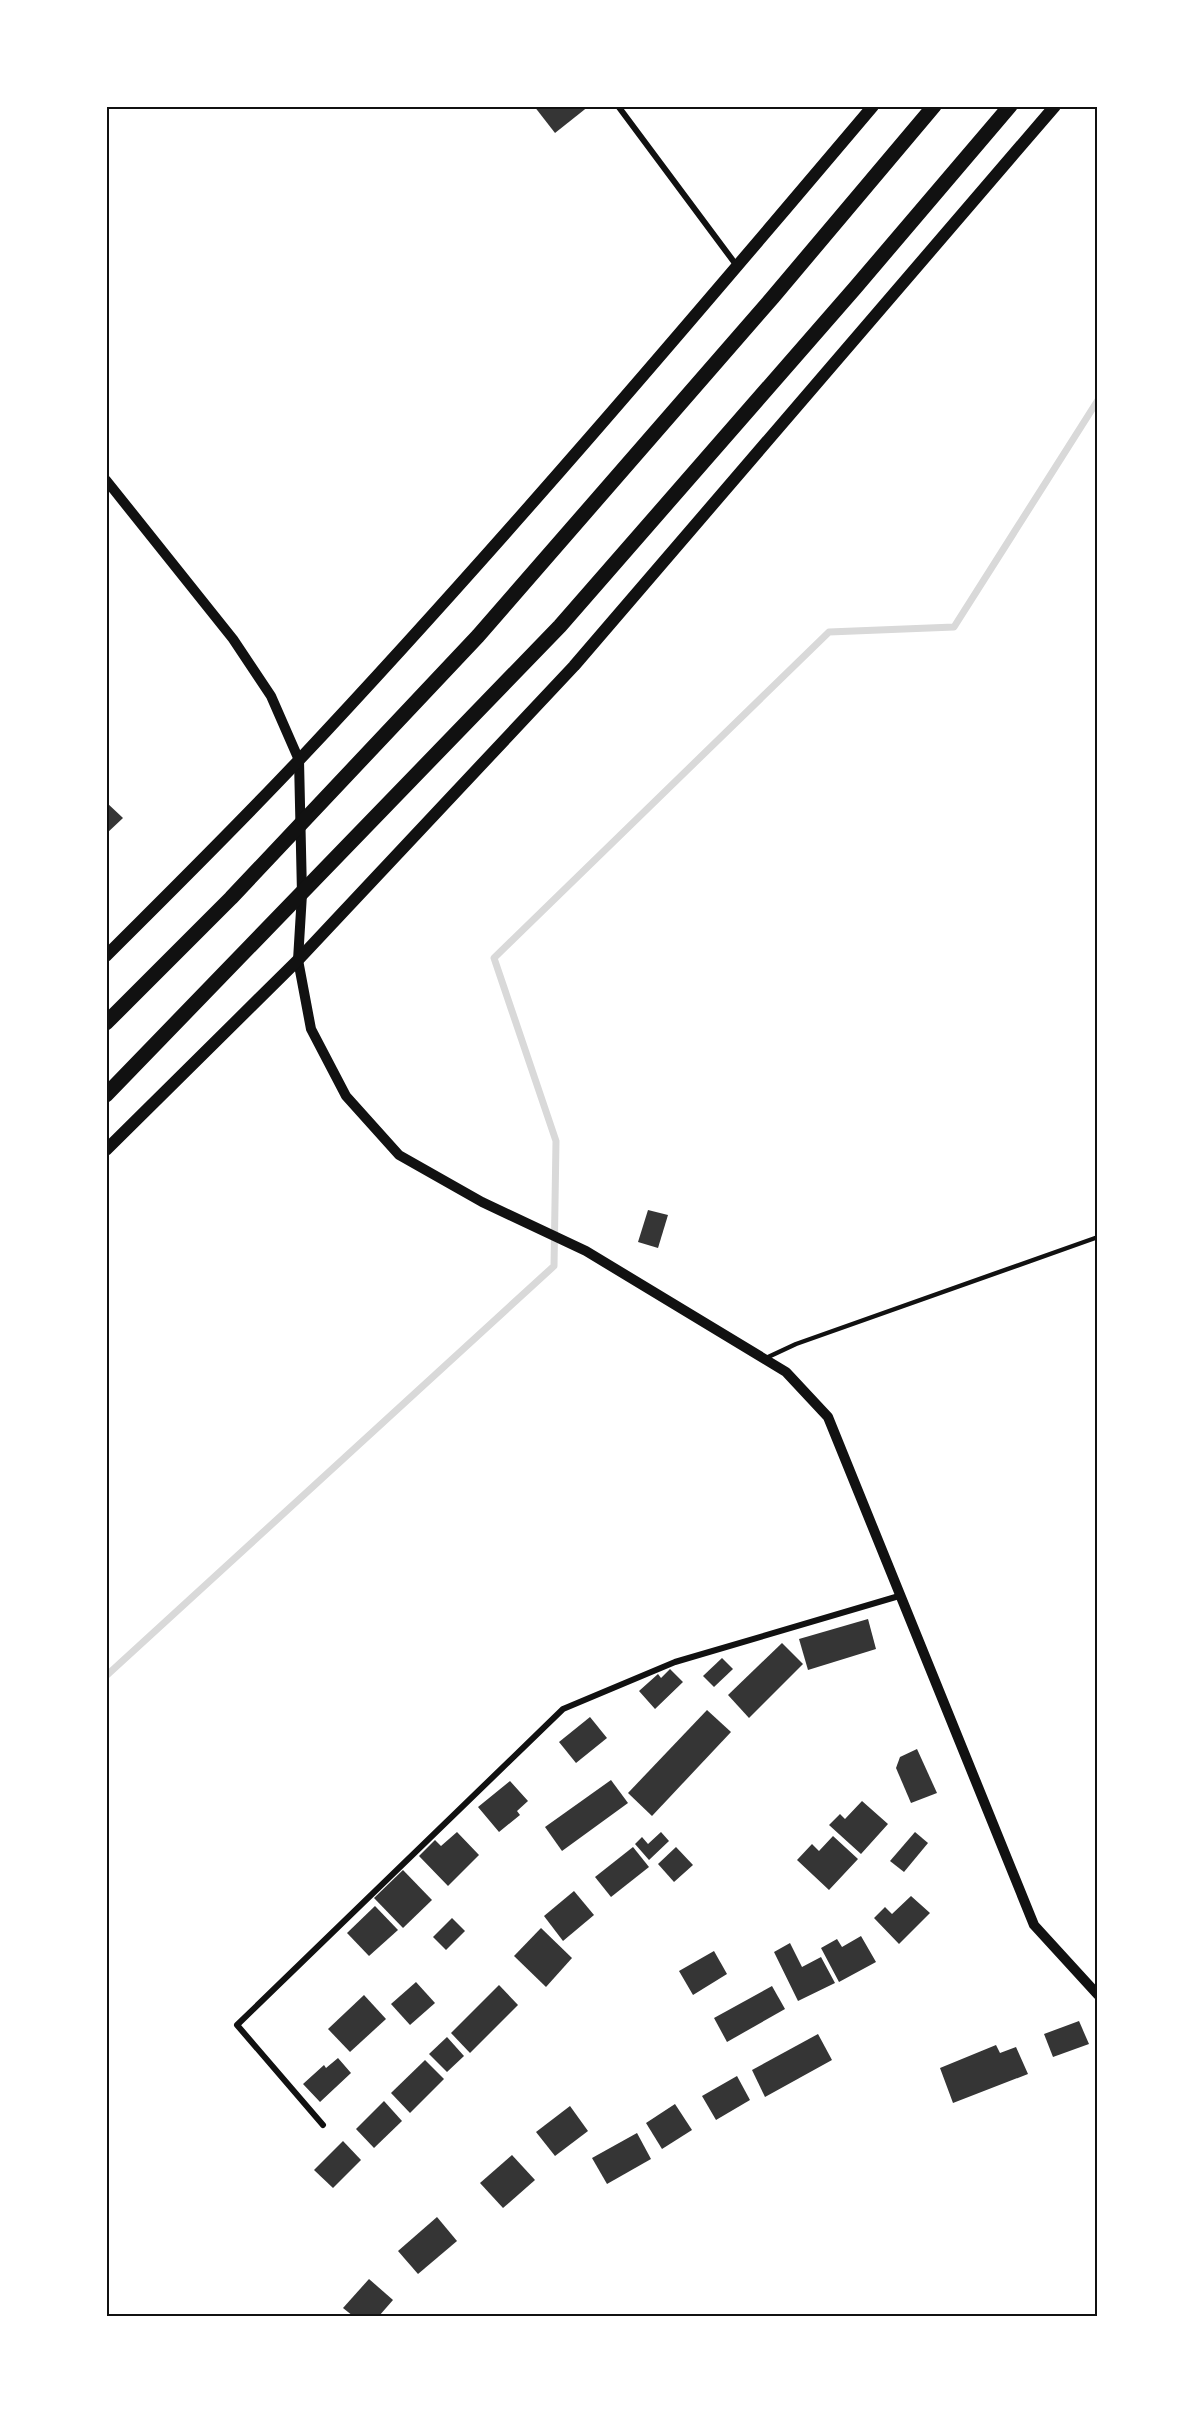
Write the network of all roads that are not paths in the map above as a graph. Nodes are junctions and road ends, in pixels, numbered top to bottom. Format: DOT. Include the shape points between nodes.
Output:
graph roads {
  1 [pos="618,106"];
  2 [pos="873,106"];
  3 [pos="934,106"];
  4 [pos="1010,106"];
  5 [pos="1055,106"];
  6 [pos="737,267"];
  7 [pos="106,480"];
  8 [pos="298,760"];
  9 [pos="301,823"];
  10 [pos="302,894"];
  11 [pos="106,956"];
  12 [pos="298,960"];
  13 [pos="106,1023"];
  14 [pos="106,1095"];
  15 [pos="106,1150"];
  16 [pos="1098,1237"];
  17 [pos="763,1359"];
  18 [pos="899,1596"];
  19 [pos="1098,1995"];
  20 [pos="323,2125"];
  1 -- 6 [label="street"];
  2 -- 6 [label="main road"];
  3 -- 9 [label="main road" via="478,636"];
  4 -- 10 [label="main road" via="560,626"];
  5 -- 12 [label="main road" via="574,666"];
  6 -- 8 [label="main road" via="443,604"];
  7 -- 8 [label="street" via="233,639 271,696"];
  8 -- 9 [label="street"];
  8 -- 11 [label="main road"];
  9 -- 10 [label="street"];
  9 -- 13 [label="main road"];
  10 -- 12 [label="street"];
  10 -- 14 [label="main road"];
  12 -- 15 [label="main road"];
  12 -- 17 [label="street" via="311,1029 346,1096 399,1155 482,1202 586,1251"];
  16 -- 17 [label="lane"];
  17 -- 18 [label="street" via="786,1372 828,1417"];
  18 -- 19 [label="street" via="1034,1924"];
  18 -- 20 [label="street" via="675,1662 563,1709 237,2025"];
}
